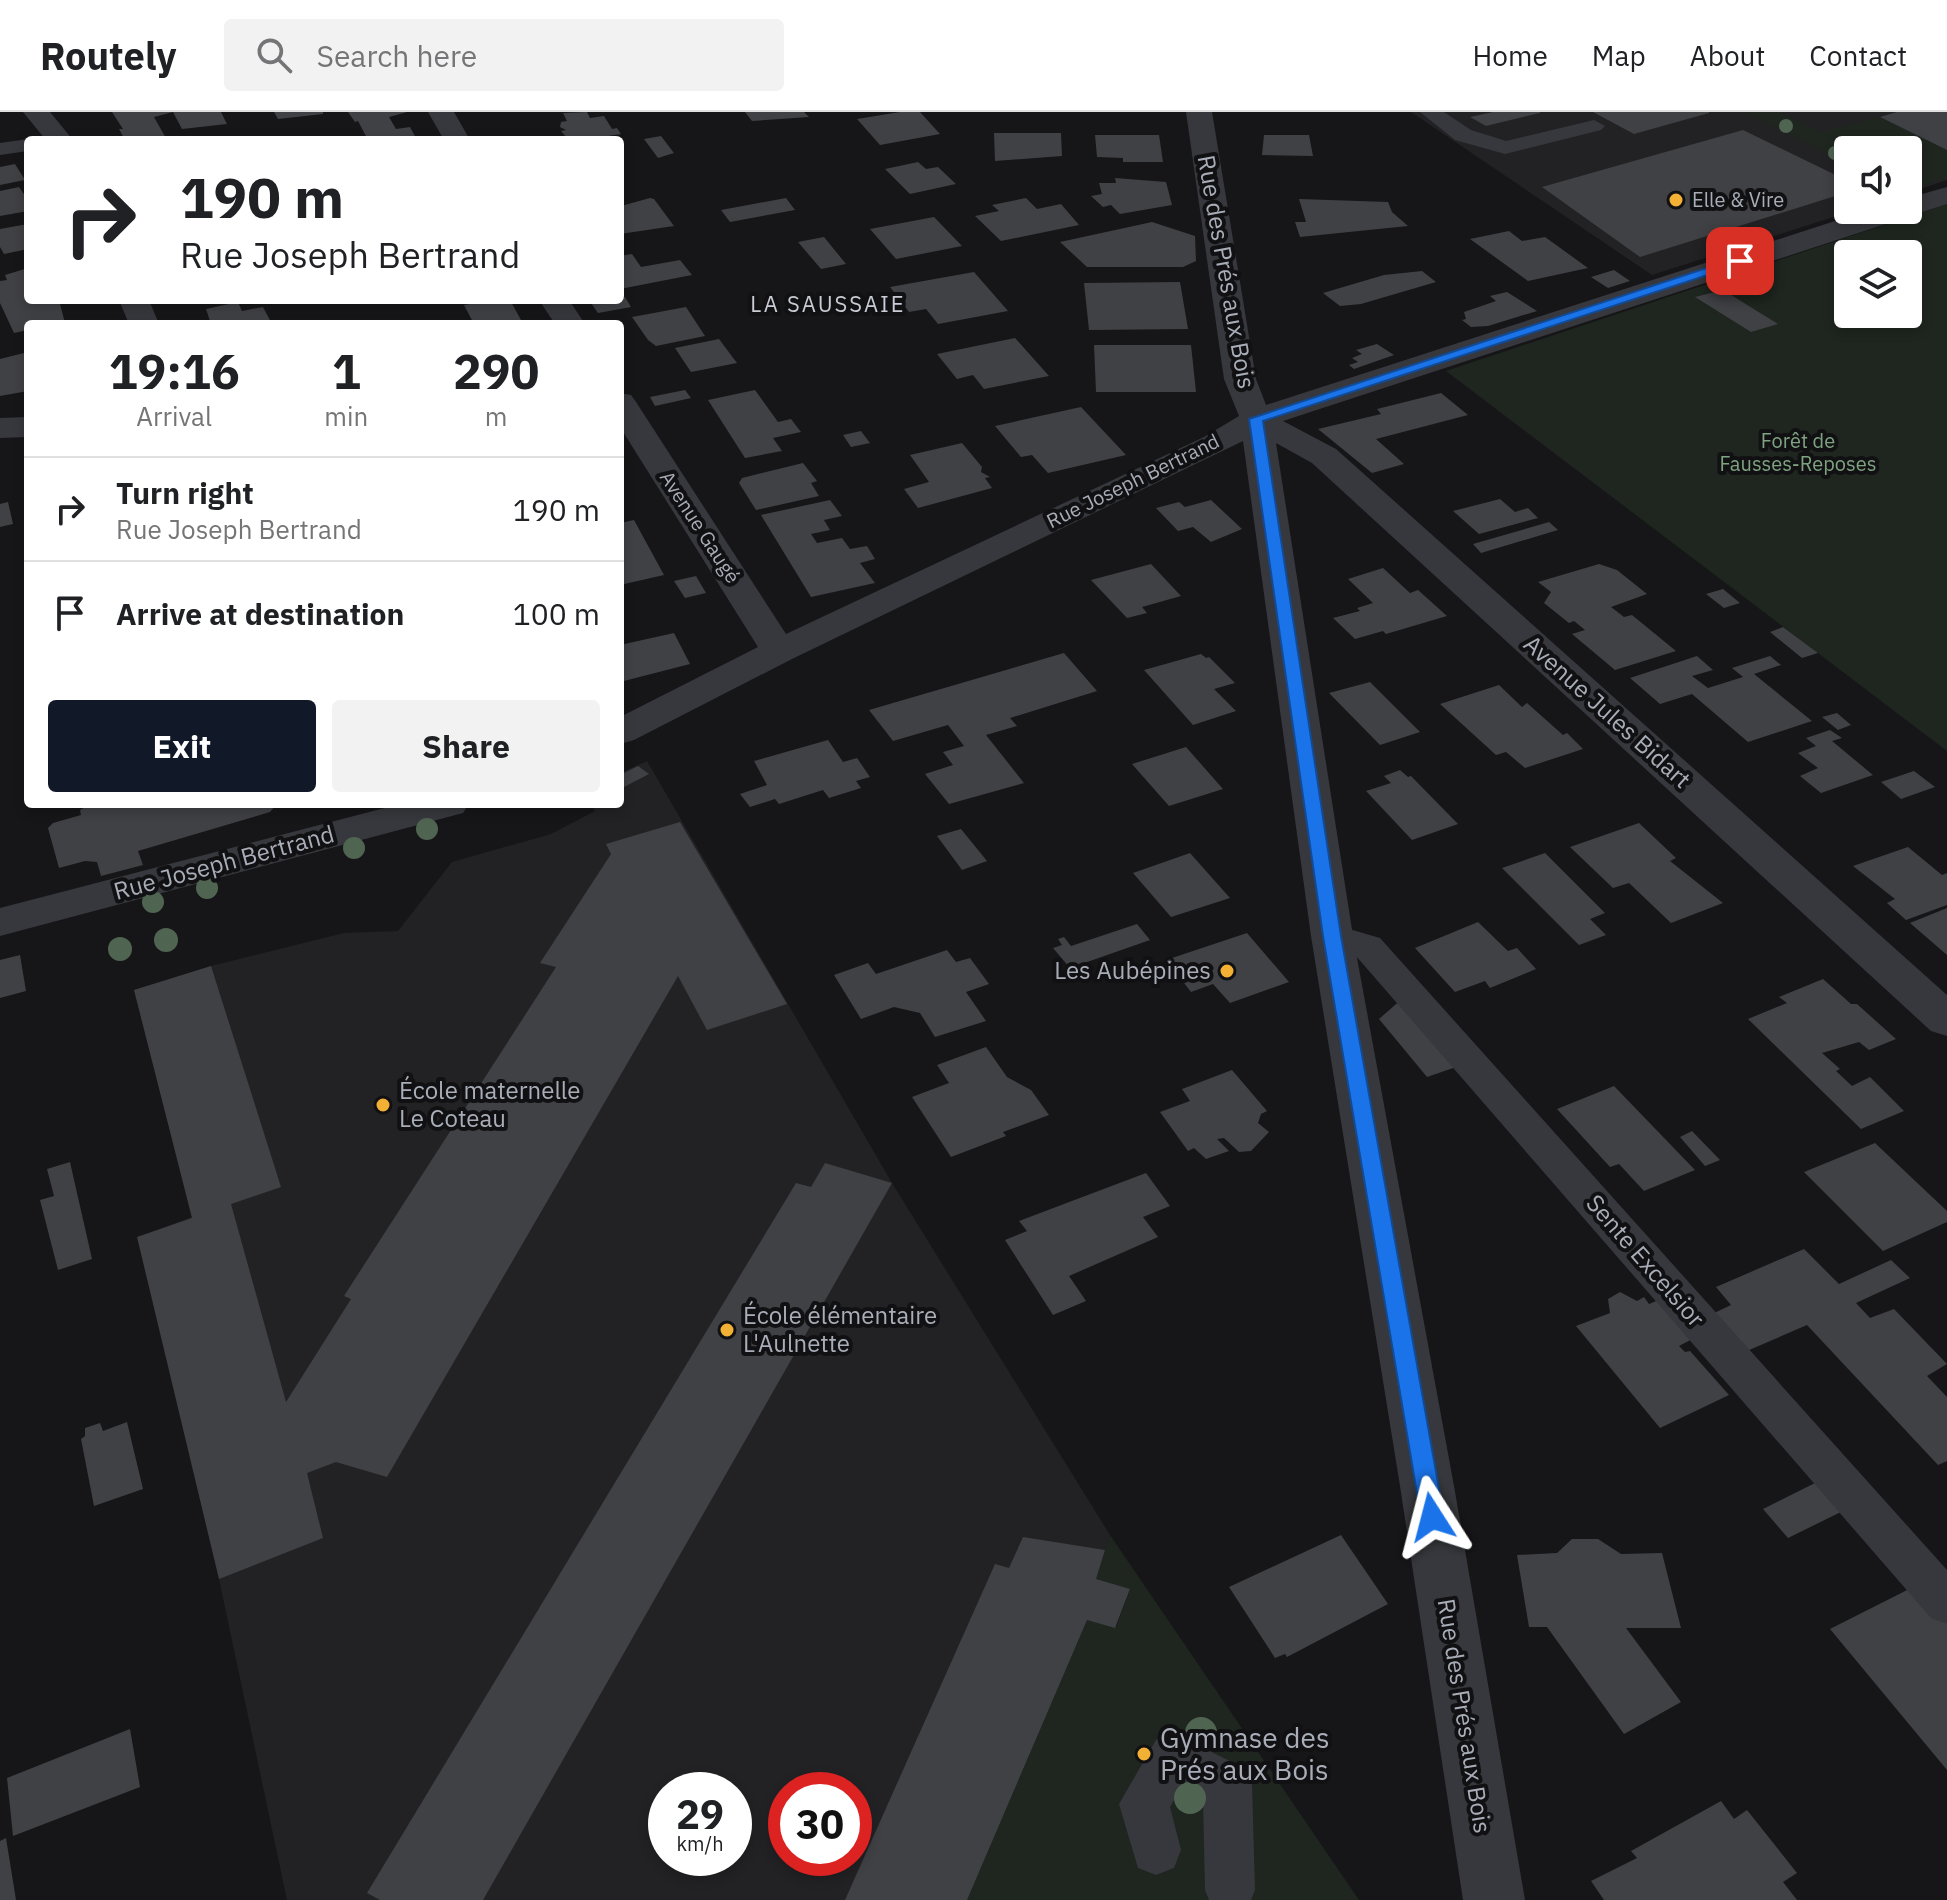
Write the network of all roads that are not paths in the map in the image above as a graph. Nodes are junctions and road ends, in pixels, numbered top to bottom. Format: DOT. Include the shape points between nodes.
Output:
graph roads {
  1 [pos="36,112"];
  2 [pos="441,112"];
  3 [pos="1199,112"];
  4 [pos="1430,112"];
  5 [pos="1594,126"];
  6 [pos="57,136"];
  7 [pos="455,136"];
  8 [pos="24,146"];
  9 [pos="0,149"];
  10 [pos="1947,195"];
  11 [pos="1922,203"];
  12 [pos="1854,224"];
  13 [pos="624,408"];
  14 [pos="1256,419"];
  15 [pos="24,427"];
  16 [pos="0,428"];
  17 [pos="779,651"];
  18 [pos="624,730"];
  19 [pos="417,808"];
  20 [pos="344,817"];
  21 [pos="0,922"];
  22 [pos="1332,936"];
  23 [pos="1947,1020"];
  24 [pos="1947,1603"];
  25 [pos="1156,1850"];
  26 [pos="1230,1890"];
  27 [pos="1494,1900"];
  1 -- 6 [label="street"];
  2 -- 7 [label="street"];
  3 -- 14 [label="street, Rue des Prés aux Bois" via="1240,379"];
  4 -- 5 [label="lane" via="1463,135 1505,148"];
  8 -- 9 [label="lane"];
  10 -- 11 [label="street"];
  12 -- 14 [label="street, Rue Joseph Bertrand"];
  13 -- 17 [label="street, Avenue Gaugé"];
  14 -- 17 [label="street, Rue Joseph Bertrand" via="1215,444"];
  14 -- 22 [label="street, Rue des Prés aux Bois"];
  14 -- 23 [label="street, Avenue Jules Bidart" via="1324,456"];
  15 -- 16 [label="street"];
  17 -- 18 [label="street, Rue Joseph Bertrand"];
  19 -- 20 [label="street, Rue Joseph Bertrand"];
  20 -- 21 [label="street, Rue Joseph Bertrand"];
  22 -- 24 [label="lane, Sente Excelsior" via="1368,947"];
  22 -- 27 [label="street, Rue des Prés aux Bois"];
  25 -- 26 [label="lane" via="1144,1804 1173,1756 1227,1785"];
}
